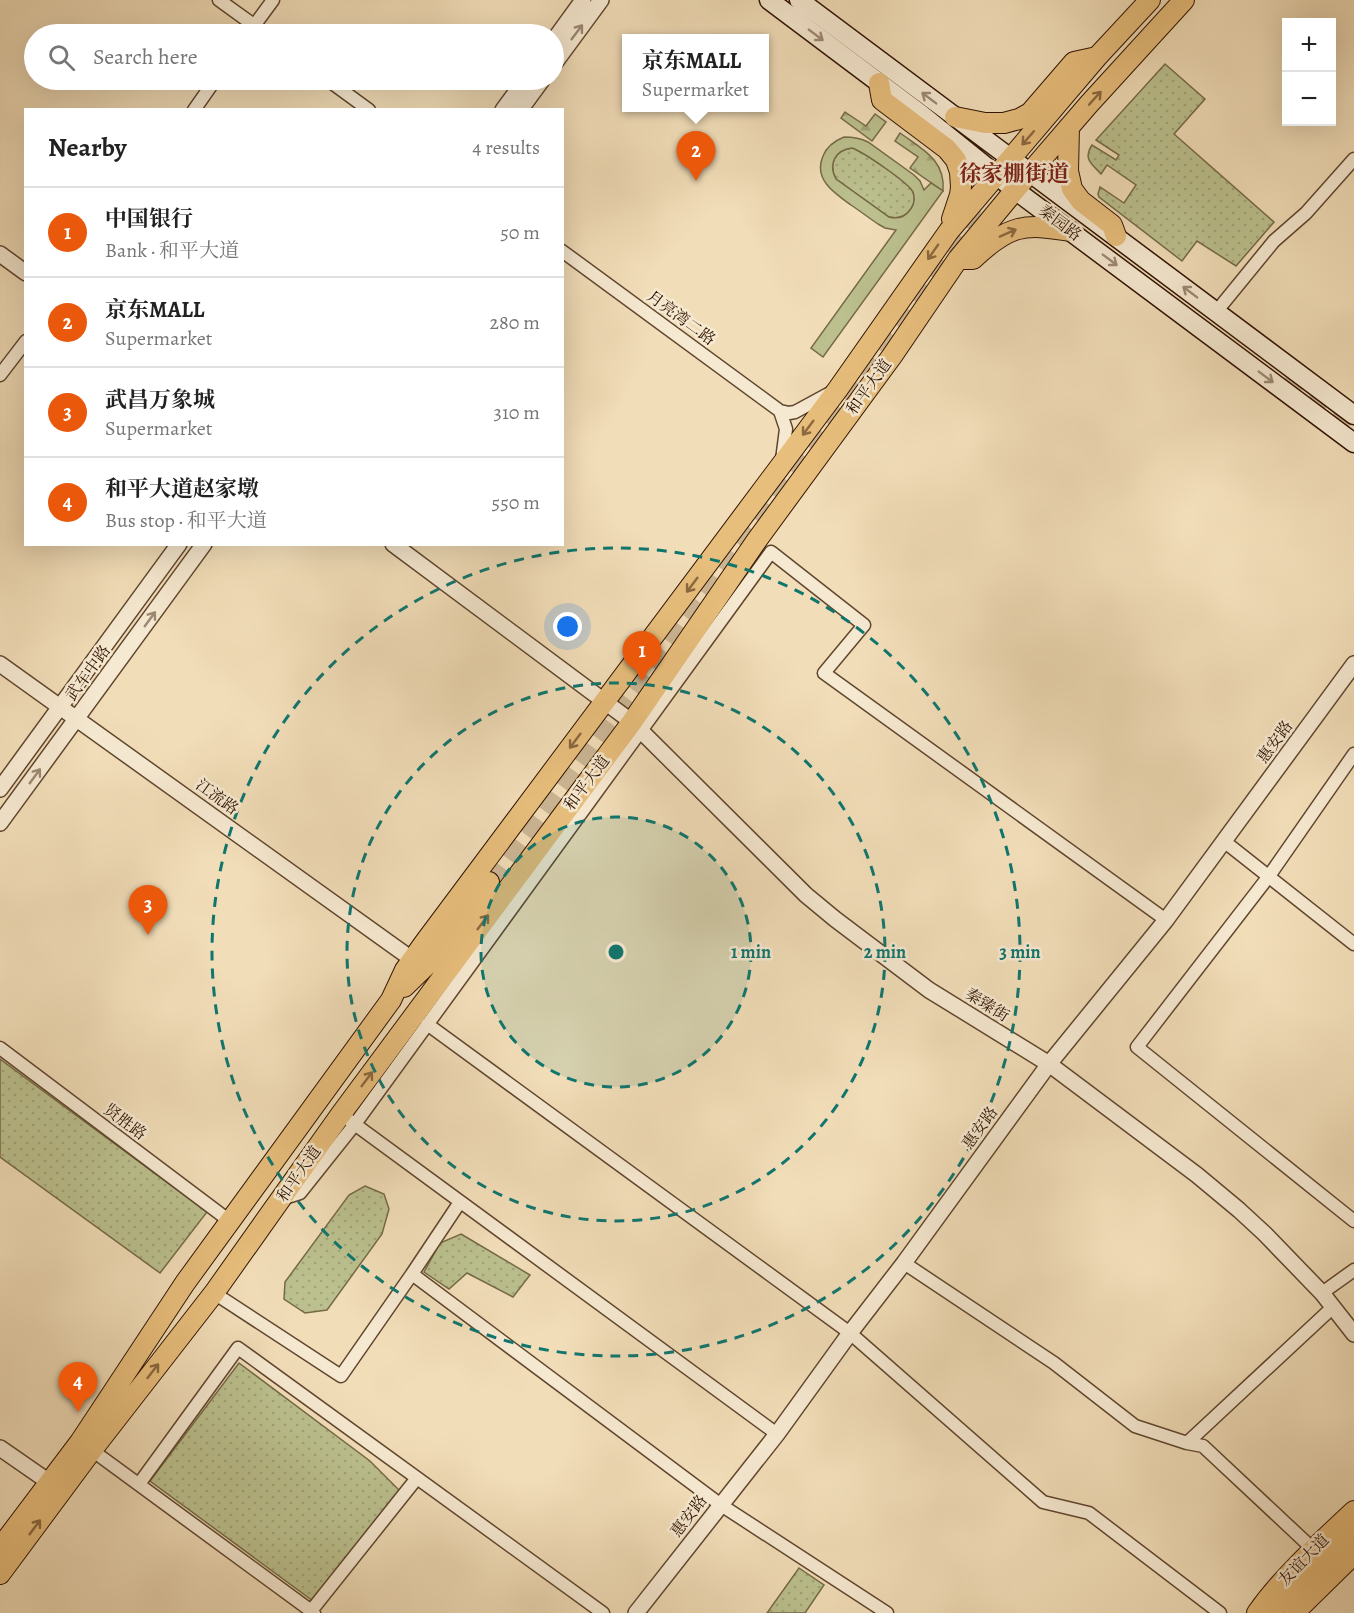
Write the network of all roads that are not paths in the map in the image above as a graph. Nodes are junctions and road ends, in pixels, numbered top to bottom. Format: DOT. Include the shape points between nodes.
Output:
graph roads {
  1 [pos="219,0"];
  2 [pos="273,0"];
  3 [pos="583,0"];
  4 [pos="601,0"];
  5 [pos="769,0"];
  6 [pos="799,0"];
  7 [pos="1150,0"];
  8 [pos="1184,0"];
  9 [pos="245,24"];
  10 [pos="255,24"];
  11 [pos="564,26"];
  12 [pos="564,50"];
  13 [pos="1097,57"];
  14 [pos="879,83"];
  15 [pos="208,90"];
  16 [pos="342,90"];
  17 [pos="518,90"];
  18 [pos="535,90"];
  19 [pos="195,108"];
  20 [pos="366,108"];
  21 [pos="504,108"];
  22 [pos="521,108"];
  23 [pos="955,117"];
  24 [pos="1069,127"];
  25 [pos="1010,158"];
  26 [pos="1354,159"];
  27 [pos="1029,173"];
  28 [pos="996,174"];
  29 [pos="1015,190"];
  30 [pos="949,231"];
  31 [pos="1071,231"];
  32 [pos="1116,236"];
  33 [pos="564,252"];
  34 [pos="0,254"];
  35 [pos="958,259"];
  36 [pos="24,272"];
  37 [pos="1216,312"];
  38 [pos="24,344"];
  39 [pos="0,375"];
  40 [pos="838,389"];
  41 [pos="780,411"];
  42 [pos="1354,415"];
  43 [pos="1354,443"];
  44 [pos="781,465"];
  45 [pos="178,546"];
  46 [pos="203,546"];
  47 [pos="396,546"];
  48 [pos="0,664"];
  49 [pos="1354,664"];
  50 [pos="605,701"];
  51 [pos="61,708"];
  52 [pos="76,719"];
  53 [pos="637,727"];
  54 [pos="1354,754"];
  55 [pos="0,789"];
  56 [pos="0,823"];
  57 [pos="1225,842"];
  58 [pos="1269,876"];
  59 [pos="489,882"];
  60 [pos="1166,920"];
  61 [pos="1354,944"];
  62 [pos="413,960"];
  63 [pos="391,1000"];
  64 [pos="427,1024"];
  65 [pos="0,1048"];
  66 [pos="1049,1064"];
  67 [pos="348,1119"];
  68 [pos="460,1202"];
  69 [pos="1354,1221"];
  70 [pos="231,1222"];
  71 [pos="904,1263"];
  72 [pos="1354,1270"];
  73 [pos="412,1274"];
  74 [pos="214,1293"];
  75 [pos="1322,1293"];
  76 [pos="1332,1308"];
  77 [pos="850,1333"];
  78 [pos="1354,1334"];
  79 [pos="777,1434"];
  80 [pos="1187,1443"];
  81 [pos="86,1446"];
  82 [pos="0,1448"];
  83 [pos="417,1478"];
  84 [pos="49,1482"];
  85 [pos="139,1484"];
  86 [pos="721,1505"];
  87 [pos="1354,1511"];
  88 [pos="1354,1533"];
  89 [pos="0,1548"];
  90 [pos="1313,1549"];
  91 [pos="1354,1554"];
  92 [pos="1354,1570"];
  93 [pos="0,1574"];
  94 [pos="1289,1610"];
  95 [pos="312,1612"];
  96 [pos="603,1613"];
  97 [pos="636,1613"];
  98 [pos="887,1613"];
  99 [pos="1220,1613"];
  100 [pos="1257,1613"];
  1 -- 9 [label="street"];
  2 -- 10 [label="street"];
  3 -- 11 [label="street"];
  12 -- 4 [label="street, one-way"];
  5 -- 14 [label="main road, 秦园路, one-way"];
  23 -- 6 [label="main road, 秦园路, one-way"];
  7 -- 13 [label="main road, 和平大道"];
  24 -- 8 [label="main road, 和平大道, one-way"];
  13 -- 23 [label="main road" via="1074,62 1030,113 1018,119 985,123"];
  13 -- 25 [label="main road, 和平大道, one-way"];
  14 -- 28 [label="main road, 秦园路"];
  14 -- 30 [label="main road" via="882,100 956,160 961,187"];
  15 -- 19 [label="street"];
  16 -- 20 [label="street"];
  17 -- 21 [label="street"];
  18 -- 22 [label="street"];
  23 -- 25 [label="main road, 秦园路"];
  24 -- 27 [label="main road, 和平大道"];
  24 -- 32 [label="main road" via="1068,171 1072,189 1112,225"];
  25 -- 27 [label="main road, 秦园路"];
  25 -- 28 [label="main road, 和平大道"];
  26 -- 37 [label="street" via="1306,213 1274,241"];
  27 -- 29 [label="main road, 和平大道"];
  27 -- 32 [label="main road, 秦园路"];
  28 -- 29 [label="main road, 秦园路"];
  28 -- 30 [label="main road, 和平大道"];
  29 -- 31 [label="main road, 秦园路"];
  29 -- 35 [label="main road, 和平大道"];
  30 -- 40 [label="main road, 和平大道, one-way"];
  35 -- 31 [label="main road, one-way" via="973,259 997,238 1015,230 1036,226"];
  31 -- 43 [label="main road, 秦园路, one-way"];
  37 -- 32 [label="main road, 秦园路, one-way"];
  33 -- 41 [label="street, 月亮湾二路"];
  34 -- 36 [label="street"];
  35 -- 53 [label="main road, 和平大道" via="757,540"];
  37 -- 42 [label="main road, 秦园路"];
  38 -- 39 [label="street"];
  40 -- 41 [label="street" via="795,412"];
  40 -- 44 [label="main road, 和平大道, one-way"];
  41 -- 44 [label="street" via="786,429"];
  44 -- 50 [label="main road, 和平大道, one-way"];
  45 -- 51 [label="street, 武车中路"];
  52 -- 46 [label="street, 武车中路, one-way"];
  47 -- 50 [label="street, 秦臻街"];
  48 -- 51 [label="street, 江流路"];
  49 -- 57 [label="street, 惠安路"];
  50 -- 53 [label="street, 秦臻街"];
  50 -- 62 [label="main road, 和平大道, one-way"];
  51 -- 52 [label="street, 江流路"];
  51 -- 55 [label="street, 武车中路"];
  56 -- 52 [label="street, 武车中路, one-way"];
  52 -- 62 [label="street, 江流路"];
  53 -- 60 [label="street" via="771,552 864,625 824,673"];
  53 -- 64 [label="street"];
  53 -- 66 [label="street, 秦臻街" via="828,913 929,990"];
  67 -- 53 [label="main road, 和平大道, one-way"];
  54 -- 58 [label="street"];
  57 -- 58 [label="street"];
  57 -- 60 [label="street, 惠安路"];
  58 -- 61 [label="street"];
  58 -- 69 [label="street" via="1137,1047"];
  59 -- 63 [label="main road" via="434,958"];
  60 -- 66 [label="street, 惠安路"];
  62 -- 63 [label="main road, 和平大道"];
  63 -- 70 [label="main road, 和平大道"];
  64 -- 67 [label="street"];
  64 -- 77 [label="street"];
  65 -- 70 [label="street, 贤胜路"];
  66 -- 71 [label="street, 惠安路"];
  66 -- 75 [label="street, 秦臻街" via="1232,1204"];
  67 -- 68 [label="street"];
  67 -- 74 [label="main road, 和平大道" via="281,1199"];
  68 -- 73 [label="street"];
  68 -- 79 [label="street"];
  70 -- 81 [label="main road, 和平大道" via="185,1283"];
  71 -- 77 [label="street, 惠安路"];
  71 -- 80 [label="street" via="1054,1363 1135,1426"];
  72 -- 75 [label="street"];
  73 -- 74 [label="street" via="341,1376"];
  73 -- 86 [label="street"];
  81 -- 74 [label="main road, 和平大道, one-way"];
  75 -- 76 [label="street, 秦臻街"];
  76 -- 78 [label="street, 秦臻街"];
  76 -- 80 [label="street"];
  77 -- 79 [label="street, 惠安路"];
  77 -- 99 [label="street" via="1043,1502 1089,1513"];
  79 -- 86 [label="street, 惠安路"];
  80 -- 90 [label="street" via="1203,1446"];
  81 -- 84 [label="main road, 和平大道"];
  81 -- 85 [label="street"];
  93 -- 81 [label="main road, 和平大道, one-way"];
  82 -- 84 [label="street"];
  83 -- 85 [label="street" via="238,1348"];
  83 -- 95 [label="street"];
  83 -- 96 [label="street"];
  84 -- 89 [label="main road, 和平大道"];
  85 -- 95 [label="street"];
  86 -- 97 [label="street, 惠安路"];
  86 -- 98 [label="street"];
  87 -- 90 [label="main road, 友谊大道"];
  88 -- 94 [label="main road"];
  90 -- 100 [label="main road, 友谊大道"];
  91 -- 94 [label="main road"];
  92 -- 94 [label="main road"];
}
